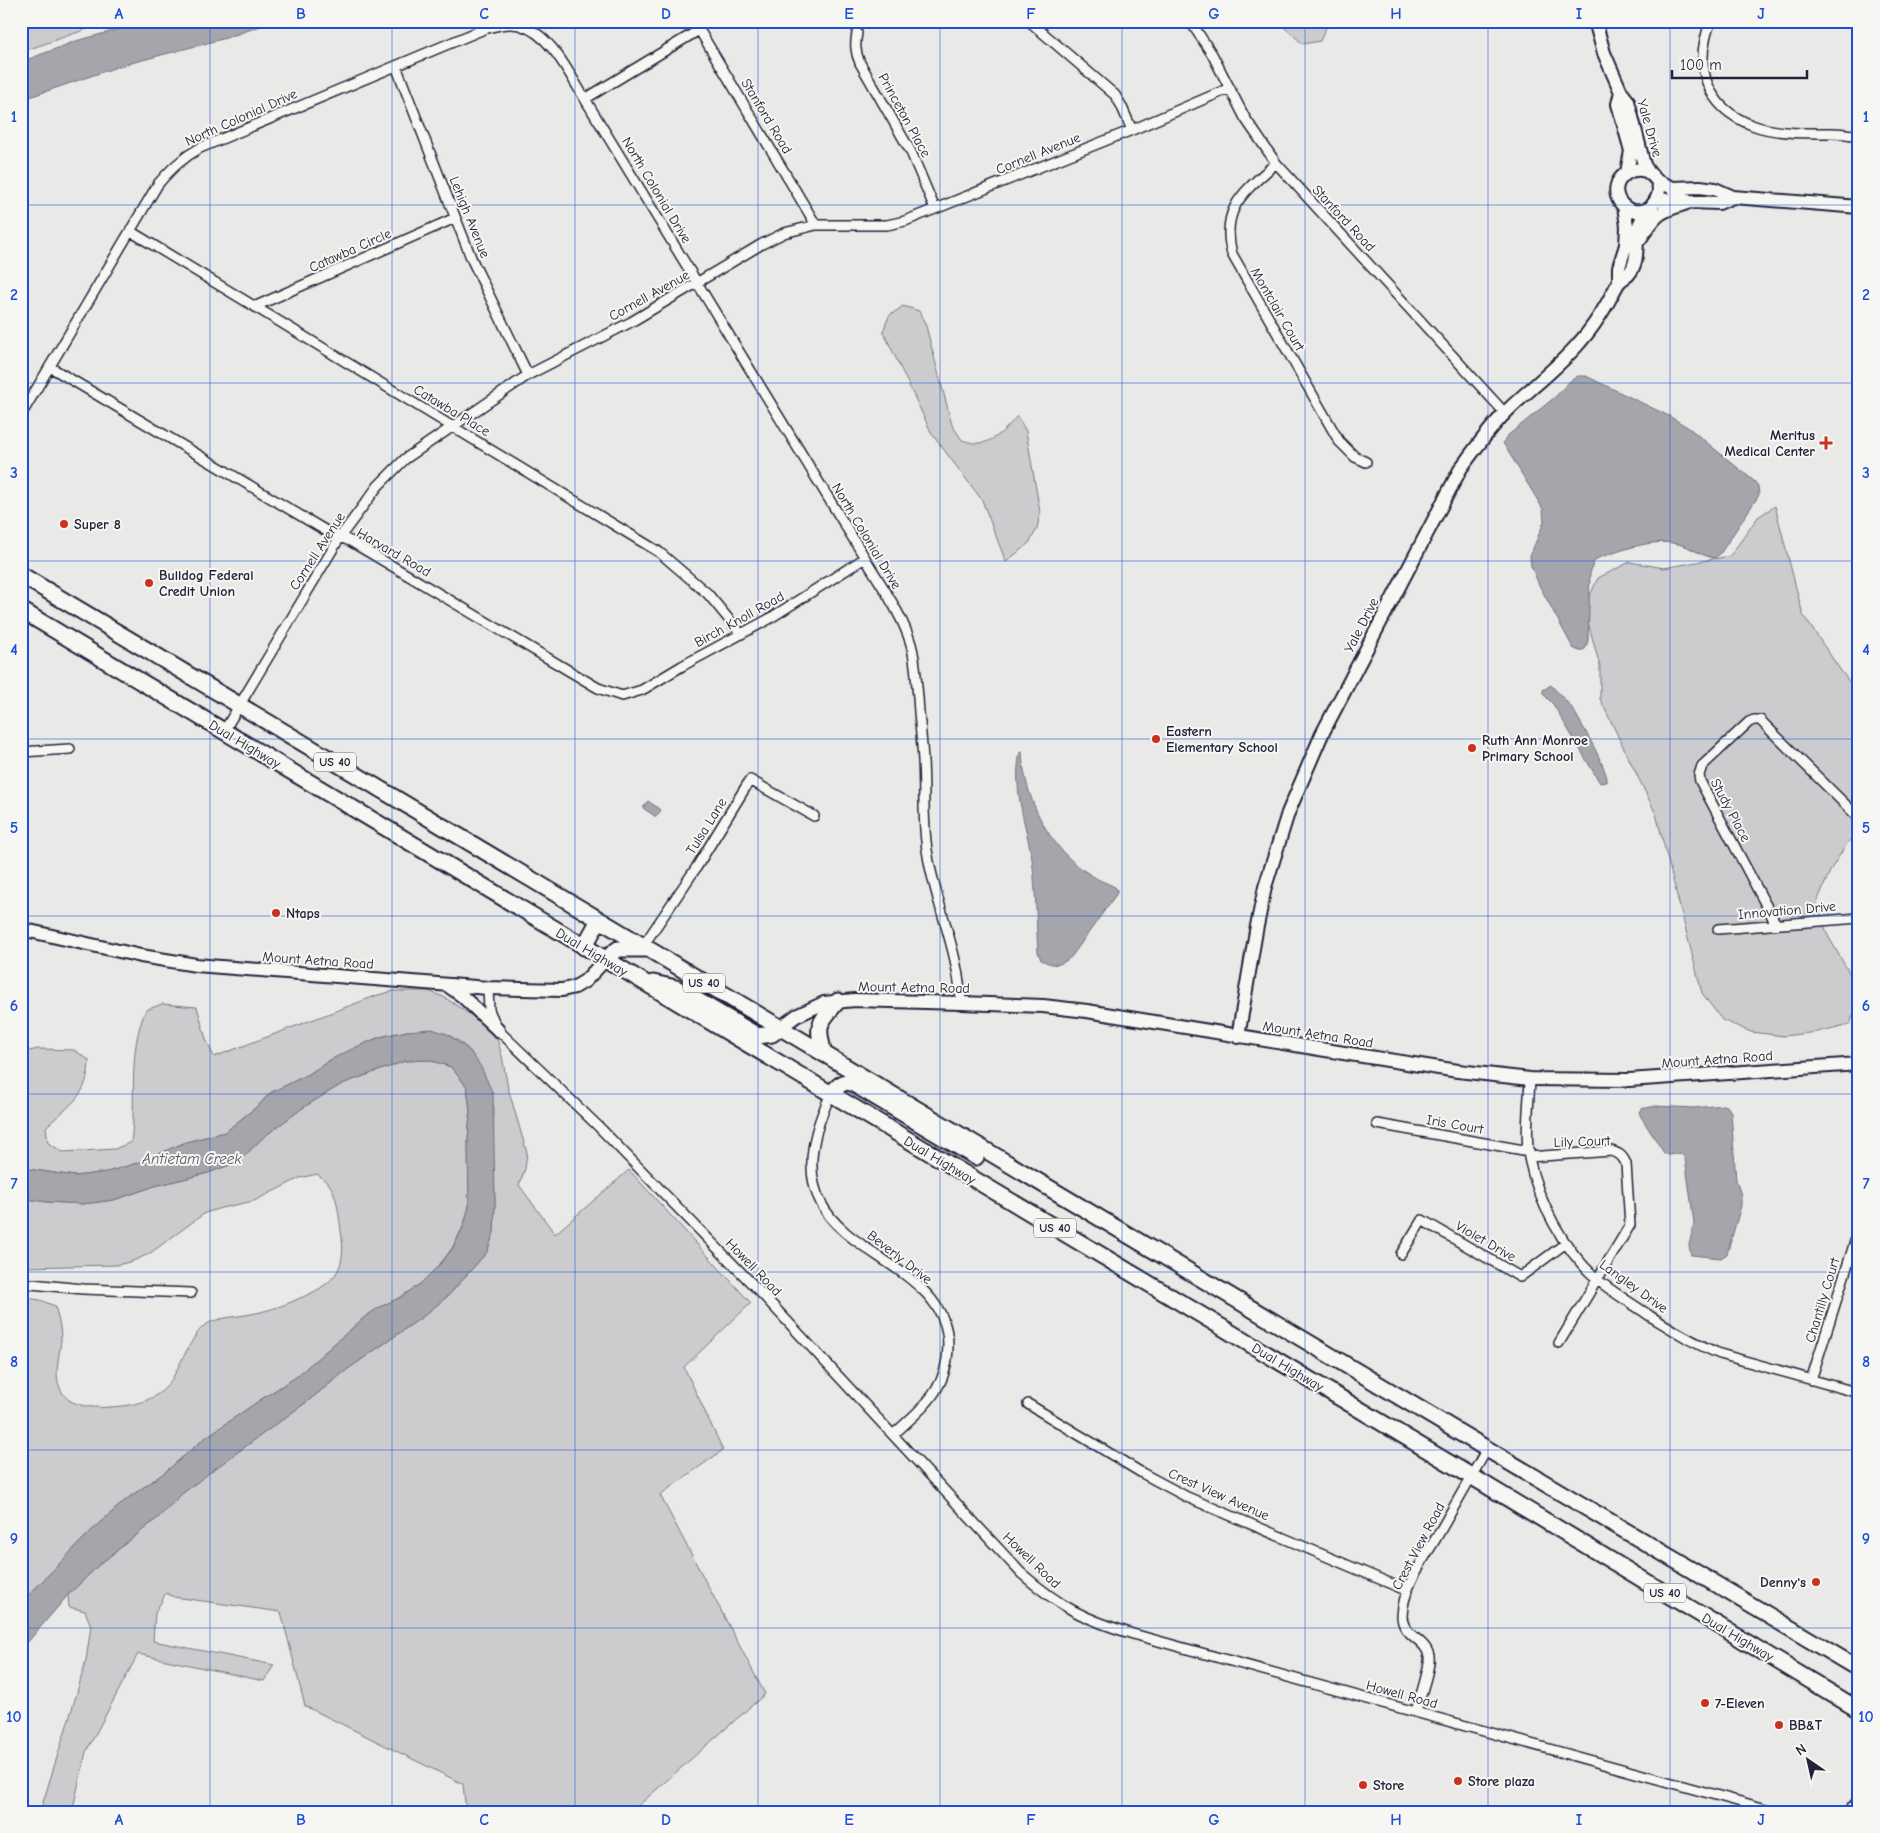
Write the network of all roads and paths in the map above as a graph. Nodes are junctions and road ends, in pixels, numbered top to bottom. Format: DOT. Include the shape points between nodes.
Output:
graph roads {
  1 [pos="694,21"];
  2 [pos="1028,21"];
  3 [pos="1190,21"];
  4 [pos="1595,21"];
  5 [pos="1712,21"];
  6 [pos="699,30"];
  7 [pos="857,33"];
  8 [pos="396,66"];
  9 [pos="1230,88"];
  10 [pos="1621,92"];
  11 [pos="585,99"];
  12 [pos="1132,130"];
  13 [pos="1859,135"];
  14 [pos="1276,164"];
  15 [pos="1627,172"];
  16 [pos="1653,177"];
  17 [pos="1733,197"];
  18 [pos="1690,202"];
  19 [pos="1653,205"];
  20 [pos="1624,206"];
  21 [pos="1859,207"];
  22 [pos="936,209"];
  23 [pos="455,218"];
  24 [pos="816,226"];
  25 [pos="130,231"];
  26 [pos="1638,242"];
  27 [pos="1619,282"];
  28 [pos="697,284"];
  29 [pos="256,306"];
  30 [pos="50,367"];
  31 [pos="528,375"];
  32 [pos="1506,413"];
  33 [pos="21,414"];
  34 [pos="452,426"];
  35 [pos="1366,462"];
  36 [pos="340,538"];
  37 [pos="865,558"];
  38 [pos="21,575"];
  39 [pos="21,610"];
  40 [pos="741,634"];
  41 [pos="622,696"];
  42 [pos="241,706"];
  43 [pos="224,731"];
  44 [pos="70,748"];
  45 [pos="21,752"];
  46 [pos="814,816"];
  47 [pos="1859,818"];
  48 [pos="1859,918"];
  49 [pos="599,920"];
  50 [pos="1776,924"];
  51 [pos="21,929"];
  52 [pos="1718,929"];
  53 [pos="584,946"];
  54 [pos="646,948"];
  55 [pos="606,959"];
  56 [pos="639,980"];
  57 [pos="448,985"];
  58 [pos="488,988"];
  59 [pos="838,1001"];
  60 [pos="961,1003"];
  61 [pos="780,1028"];
  62 [pos="498,1030"];
  63 [pos="1238,1037"];
  64 [pos="824,1054"];
  65 [pos="1859,1064"];
  66 [pos="1530,1079"];
  67 [pos="831,1094"];
  68 [pos="1377,1124"];
  69 [pos="1529,1154"];
  70 [pos="1003,1161"];
  71 [pos="1859,1229"];
  72 [pos="1566,1243"];
  73 [pos="1401,1254"];
  74 [pos="1597,1279"];
  75 [pos="21,1283"];
  76 [pos="191,1293"];
  77 [pos="1559,1343"];
  78 [pos="1812,1380"];
  79 [pos="1859,1393"];
  80 [pos="1028,1404"];
  81 [pos="893,1435"];
  82 [pos="1487,1449"];
  83 [pos="1471,1476"];
  84 [pos="1408,1591"];
  85 [pos="1859,1669"];
  86 [pos="1859,1710"];
  87 [pos="1416,1712"];
  88 [pos="1859,1802"];
  89 [pos="1777,1812"];
  90 [pos="1851,1812"];
  1 -- 6 [label="street, Stanford Road"];
  2 -- 12 [label="street" via="1115,95"];
  3 -- 9 [label="street, Stanford Road"];
  4 -- 10 [label="street, Yale Drive" via="1604,53"];
  5 -- 13 [label="street" via="1703,46 1702,63 1705,78 1722,107 1752,126 1803,133"];
  6 -- 11 [label="street"];
  6 -- 24 [label="street, Stanford Road"];
  7 -- 22 [label="street, Princeton Place" via="856,54 860,63 911,152"];
  8 -- 11 [label="street, North Colonial Drive" via="484,29 503,24 518,25 544,40"];
  8 -- 23 [label="street, Lehigh Avenue"];
  8 -- 25 [label="street, North Colonial Drive" via="182,158 158,184"];
  9 -- 12 [label="street, Cornell Avenue"];
  9 -- 14 [label="street, Stanford Road" via="1245,118"];
  10 -- 15 [label="street, Yale Drive" via="1618,104 1631,151"];
  10 -- 16 [label="street, Yale Drive" via="1628,100 1644,165"];
  11 -- 28 [label="street, North Colonial Drive"];
  12 -- 22 [label="street, Cornell Avenue"];
  14 -- 32 [label="street, Stanford Road"];
  14 -- 35 [label="street, Montclair Court" via="1238,200 1230,216 1228,230 1232,254 1339,442 1355,457"];
  15 -- 16 [label="street, Yale Drive" via="1638,170"];
  15 -- 20 [label="street, Yale Drive" via="1617,186 1618,198"];
  16 -- 17 [label="street" via="1673,188 1715,189"];
  16 -- 19 [label="street, Yale Drive" via="1659,192"];
  17 -- 18 [label="street" via="1719,203"];
  17 -- 21 [label="street"];
  18 -- 19 [label="street" via="1682,198"];
  18 -- 26 [label="street" via="1657,215"];
  19 -- 20 [label="street" via="1634,211"];
  19 -- 26 [label="street, Yale Drive" via="1638,228"];
  20 -- 27 [label="street, Yale Drive" via="1626,245 1619,267"];
  22 -- 24 [label="street, Cornell Avenue" via="887,226"];
  23 -- 29 [label="street, Catawba Circle"];
  23 -- 31 [label="street, Lehigh Avenue"];
  24 -- 28 [label="street, Cornell Avenue" via="784,233"];
  25 -- 29 [label="street, Catawba Place"];
  25 -- 30 [label="street, North Colonial Drive"];
  26 -- 27 [label="street, Yale Drive" via="1630,273"];
  27 -- 32 [label="street, Yale Drive" via="1580,343"];
  28 -- 31 [label="street, Cornell Avenue" via="632,322"];
  28 -- 37 [label="street, North Colonial Drive"];
  29 -- 34 [label="street, Catawba Place"];
  30 -- 33 [label="street, North Colonial Drive"];
  30 -- 36 [label="street, Harvard Road"];
  31 -- 34 [label="street, Cornell Avenue"];
  32 -- 63 [label="street, Yale Drive" via="1480,442 1445,496 1306,768 1288,812 1266,887"];
  34 -- 36 [label="street, Cornell Avenue" via="389,473"];
  34 -- 40 [label="street, Catawba Place" via="659,552 708,594"];
  36 -- 41 [label="street, Harvard Road" via="598,688"];
  36 -- 42 [label="street, Cornell Avenue"];
  37 -- 40 [label="street, Birch Knoll Road"];
  37 -- 60 [label="street, North Colonial Drive" via="912,646 923,761 925,836 933,883 955,960"];
  38 -- 42 [label="main road, US 40"];
  39 -- 43 [label="main road, Dual Highway / US 40"];
  40 -- 41 [label="street, Birch Knoll Road" via="642,690"];
  42 -- 43 [label="street, Cornell Avenue"];
  42 -- 49 [label="main road, US 40"];
  43 -- 53 [label="main road, Dual Highway / US 40"];
  44 -- 45 [label="street"];
  46 -- 54 [label="street, Tulsa Lane" via="750,780"];
  47 -- 50 [label="street, Study Place" via="1760,720 1749,722 1702,766 1700,781"];
  48 -- 50 [label="street, Innovation Drive"];
  49 -- 53 [label="main road"];
  49 -- 54 [label="main road, US 40"];
  50 -- 52 [label="street, Innovation Drive"];
  51 -- 57 [label="street, Mount Aetna Road" via="196,966"];
  53 -- 55 [label="main road, Dual Highway / US 40"];
  54 -- 55 [label="main road" via="618,949"];
  54 -- 61 [label="main road, US 40"];
  55 -- 56 [label="main road, Dual Highway / US 40"];
  55 -- 58 [label="street, Mount Aetna Road" via="575,987 562,990"];
  56 -- 61 [label="main road" via="676,988 758,1036 772,1034"];
  56 -- 67 [label="main road, Dual Highway / US 40"];
  57 -- 58 [label="street, Mount Aetna Road"];
  57 -- 62 [label="street"];
  58 -- 62 [label="street, Howell Road" via="489,1010"];
  59 -- 60 [label="street, Mount Aetna Road"];
  59 -- 61 [label="street, Mount Aetna Road" via="810,1009"];
  59 -- 64 [label="main road" via="819,1028"];
  60 -- 63 [label="street, Mount Aetna Road" via="1087,1011"];
  61 -- 64 [label="main road, US 40"];
  62 -- 81 [label="street, Howell Road" via="664,1193"];
  63 -- 66 [label="street, Mount Aetna Road"];
  64 -- 70 [label="main road, US 40"];
  65 -- 66 [label="street, Mount Aetna Road" via="1629,1080"];
  66 -- 69 [label="street, Langley Drive"];
  67 -- 70 [label="main road" via="841,1083 852,1083 977,1158"];
  67 -- 81 [label="street, Beverly Drive" via="820,1117 812,1161 812,1178 822,1205 851,1236 928,1295 945,1324 948,1339 941,1383 925,1406"];
  67 -- 83 [label="main road, Dual Highway / US 40"];
  68 -- 69 [label="street, Iris Court"];
  69 -- 72 [label="street, Langley Drive" via="1542,1198"];
  69 -- 74 [label="street, Lily Court" via="1611,1151 1623,1158 1630,1224"];
  70 -- 82 [label="main road, US 40"];
  71 -- 78 [label="street, Chantilly Court"];
  72 -- 73 [label="street, Violet Drive" via="1520,1277 1422,1220"];
  72 -- 74 [label="street, Langley Drive"];
  74 -- 77 [label="street"];
  74 -- 78 [label="street, Langley Drive" via="1700,1346"];
  75 -- 76 [label="street"];
  78 -- 79 [label="street, Langley Drive"];
  80 -- 84 [label="street, Crest View Avenue" via="1187,1497"];
  81 -- 87 [label="street, Howell Road" via="1022,1572 1076,1614 1098,1624"];
  82 -- 83 [label="street, Crest View Road"];
  82 -- 85 [label="main road, US 40"];
  83 -- 84 [label="street, Crest View Road"];
  83 -- 86 [label="main road, Dual Highway / US 40"];
  84 -- 87 [label="street, Crest View Road" via="1403,1624 1426,1649 1429,1658"];
  87 -- 89 [label="street, Howell Road"];
  88 -- 90 [label="street"];
}
